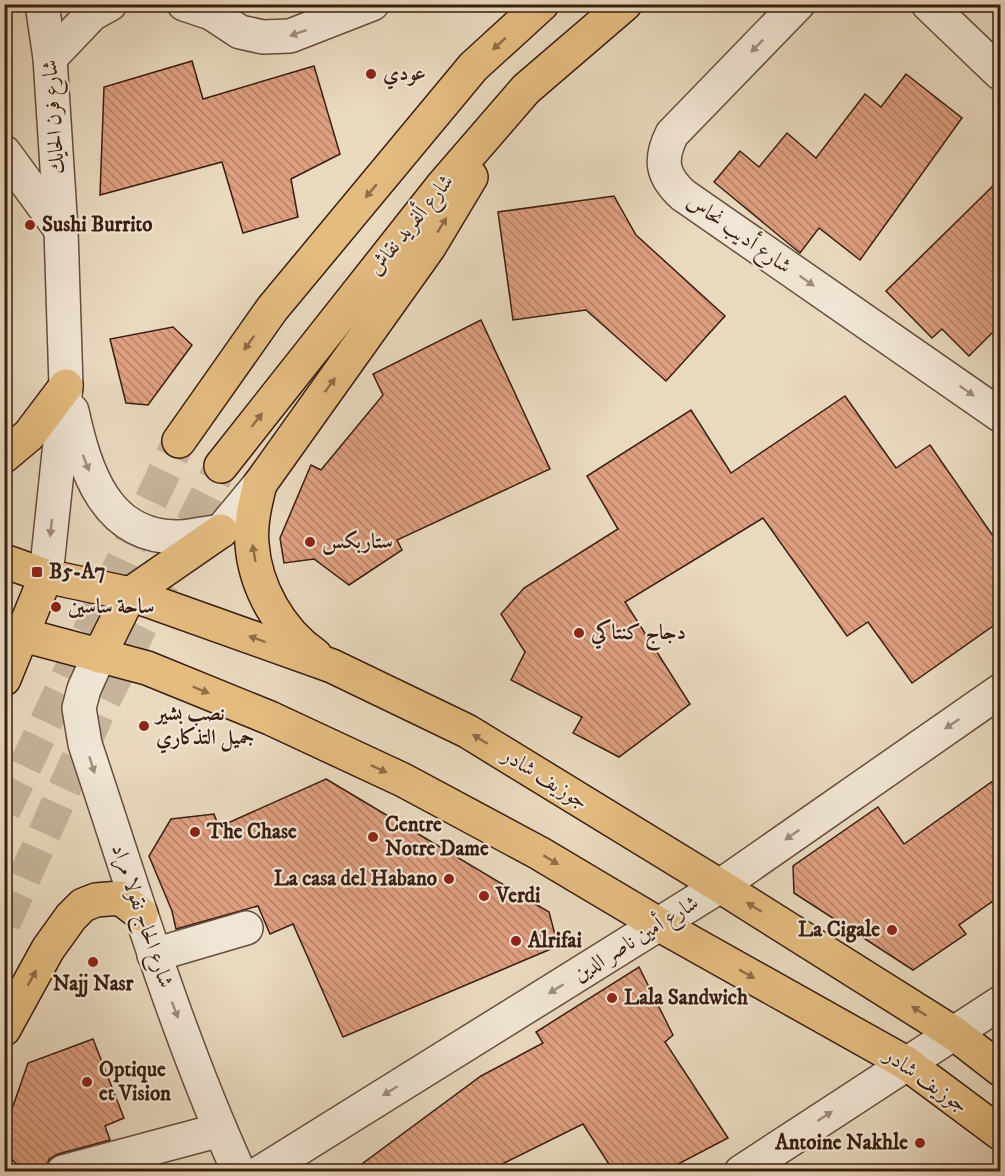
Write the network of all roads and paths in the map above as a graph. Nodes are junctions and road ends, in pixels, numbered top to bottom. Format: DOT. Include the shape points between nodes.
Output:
graph roads {
  1 [pos="42,4"];
  2 [pos="110,4"];
  3 [pos="372,4"];
  4 [pos="542,4"];
  5 [pos="625,4"];
  6 [pos="798,4"];
  7 [pos="928,4"];
  8 [pos="208,7"];
  9 [pos="50,58"];
  10 [pos="1000,73"];
  11 [pos="525,89"];
  12 [pos="4,152"];
  13 [pos="61,230"];
  14 [pos="66,386"];
  15 [pos="1000,414"];
  16 [pos="179,441"];
  17 [pos="4,456"];
  18 [pos="221,466"];
  19 [pos="260,484"];
  20 [pos="221,531"];
  21 [pos="4,561"];
  22 [pos="46,576"];
  23 [pos="130,594"];
  24 [pos="10,637"];
  25 [pos="99,656"];
  26 [pos="332,666"];
  27 [pos="4,680"];
  28 [pos="1000,691"];
  29 [pos="720,886"];
  30 [pos="141,914"];
  31 [pos="660,925"];
  32 [pos="246,928"];
  33 [pos="154,955"];
  34 [pos="1000,1004"];
  35 [pos="4,1029"];
  36 [pos="954,1034"];
  37 [pos="906,1063"];
  38 [pos="1000,1069"];
  39 [pos="220,1130"];
  40 [pos="1000,1133"];
  41 [pos="63,1172"];
  42 [pos="238,1172"];
  43 [pos="261,1172"];
  44 [pos="741,1172"];
  1 -- 9 [label="street, شارع فرن الحايك"];
  2 -- 9 [label="street" via="92,14"];
  3 -- 8 [label="street, one-way" via="290,36 262,37 240,32"];
  4 -- 16 [label="main road, one-way" via="473,67 272,309"];
  5 -- 11 [label="main road, شارع ألفريد نقاش"];
  6 -- 15 [label="street, شارع أديب نحاس, one-way" via="672,134 664,160 666,174 682,195"];
  7 -- 10 [label="street"];
  9 -- 13 [label="street, شارع فرن الحايك"];
  18 -- 11 [label="main road, شارع ألفريد نقاش, one-way" via="436,194"];
  19 -- 11 [label="main road, one-way" via="429,247"];
  12 -- 13 [label="street"];
  13 -- 14 [label="street, شارع فرن الحايك"];
  14 -- 17 [label="main road" via="29,435"];
  14 -- 20 [label="street, one-way" via="88,471 116,513 129,523 166,536"];
  14 -- 22 [label="street, one-way"];
  19 -- 20 [label="street"];
  26 -- 19 [label="main road, one-way" via="306,649 268,602 257,574 252,544"];
  20 -- 23 [label="main road"];
  21 -- 22 [label="main road, جوزيف شادر"];
  22 -- 23 [label="main road, جوزيف شادر"];
  22 -- 24 [label="main road"];
  23 -- 25 [label="main road"];
  26 -- 23 [label="main road, جوزيف شادر, one-way"];
  24 -- 25 [label="main road, جوزيف شادر"];
  24 -- 27 [label="main road"];
  25 -- 30 [label="street, شارع الحاج نقولا مراد, one-way" via="79,708 81,728"];
  25 -- 31 [label="main road, جوزيف شادر, one-way" via="147,668 270,718 403,780 539,853"];
  29 -- 26 [label="main road, جوزيف شادر, one-way" via="467,731"];
  28 -- 29 [label="street, شارع أمين ناصر الدين, one-way"];
  29 -- 31 [label="street, شارع أمين ناصر الدين"];
  36 -- 29 [label="main road, جوزيف شادر, one-way"];
  30 -- 33 [label="street, شارع الحاج نقولا مراد"];
  35 -- 30 [label="main road, one-way" via="48,949 83,905 120,898"];
  31 -- 37 [label="main road, جوزيف شادر, one-way"];
  31 -- 43 [label="street, شارع أمين ناصر الدين, one-way"];
  32 -- 33 [label="street"];
  33 -- 39 [label="street, شارع الحاج نقولا مراد, one-way"];
  34 -- 36 [label="street"];
  36 -- 37 [label="street"];
  36 -- 38 [label="main road, جوزيف شادر"];
  37 -- 40 [label="main road, جوزيف شادر"];
  44 -- 37 [label="street, one-way"];
  39 -- 41 [label="street"];
  39 -- 42 [label="street, شارع الحاج نقولا مراد"];
}
